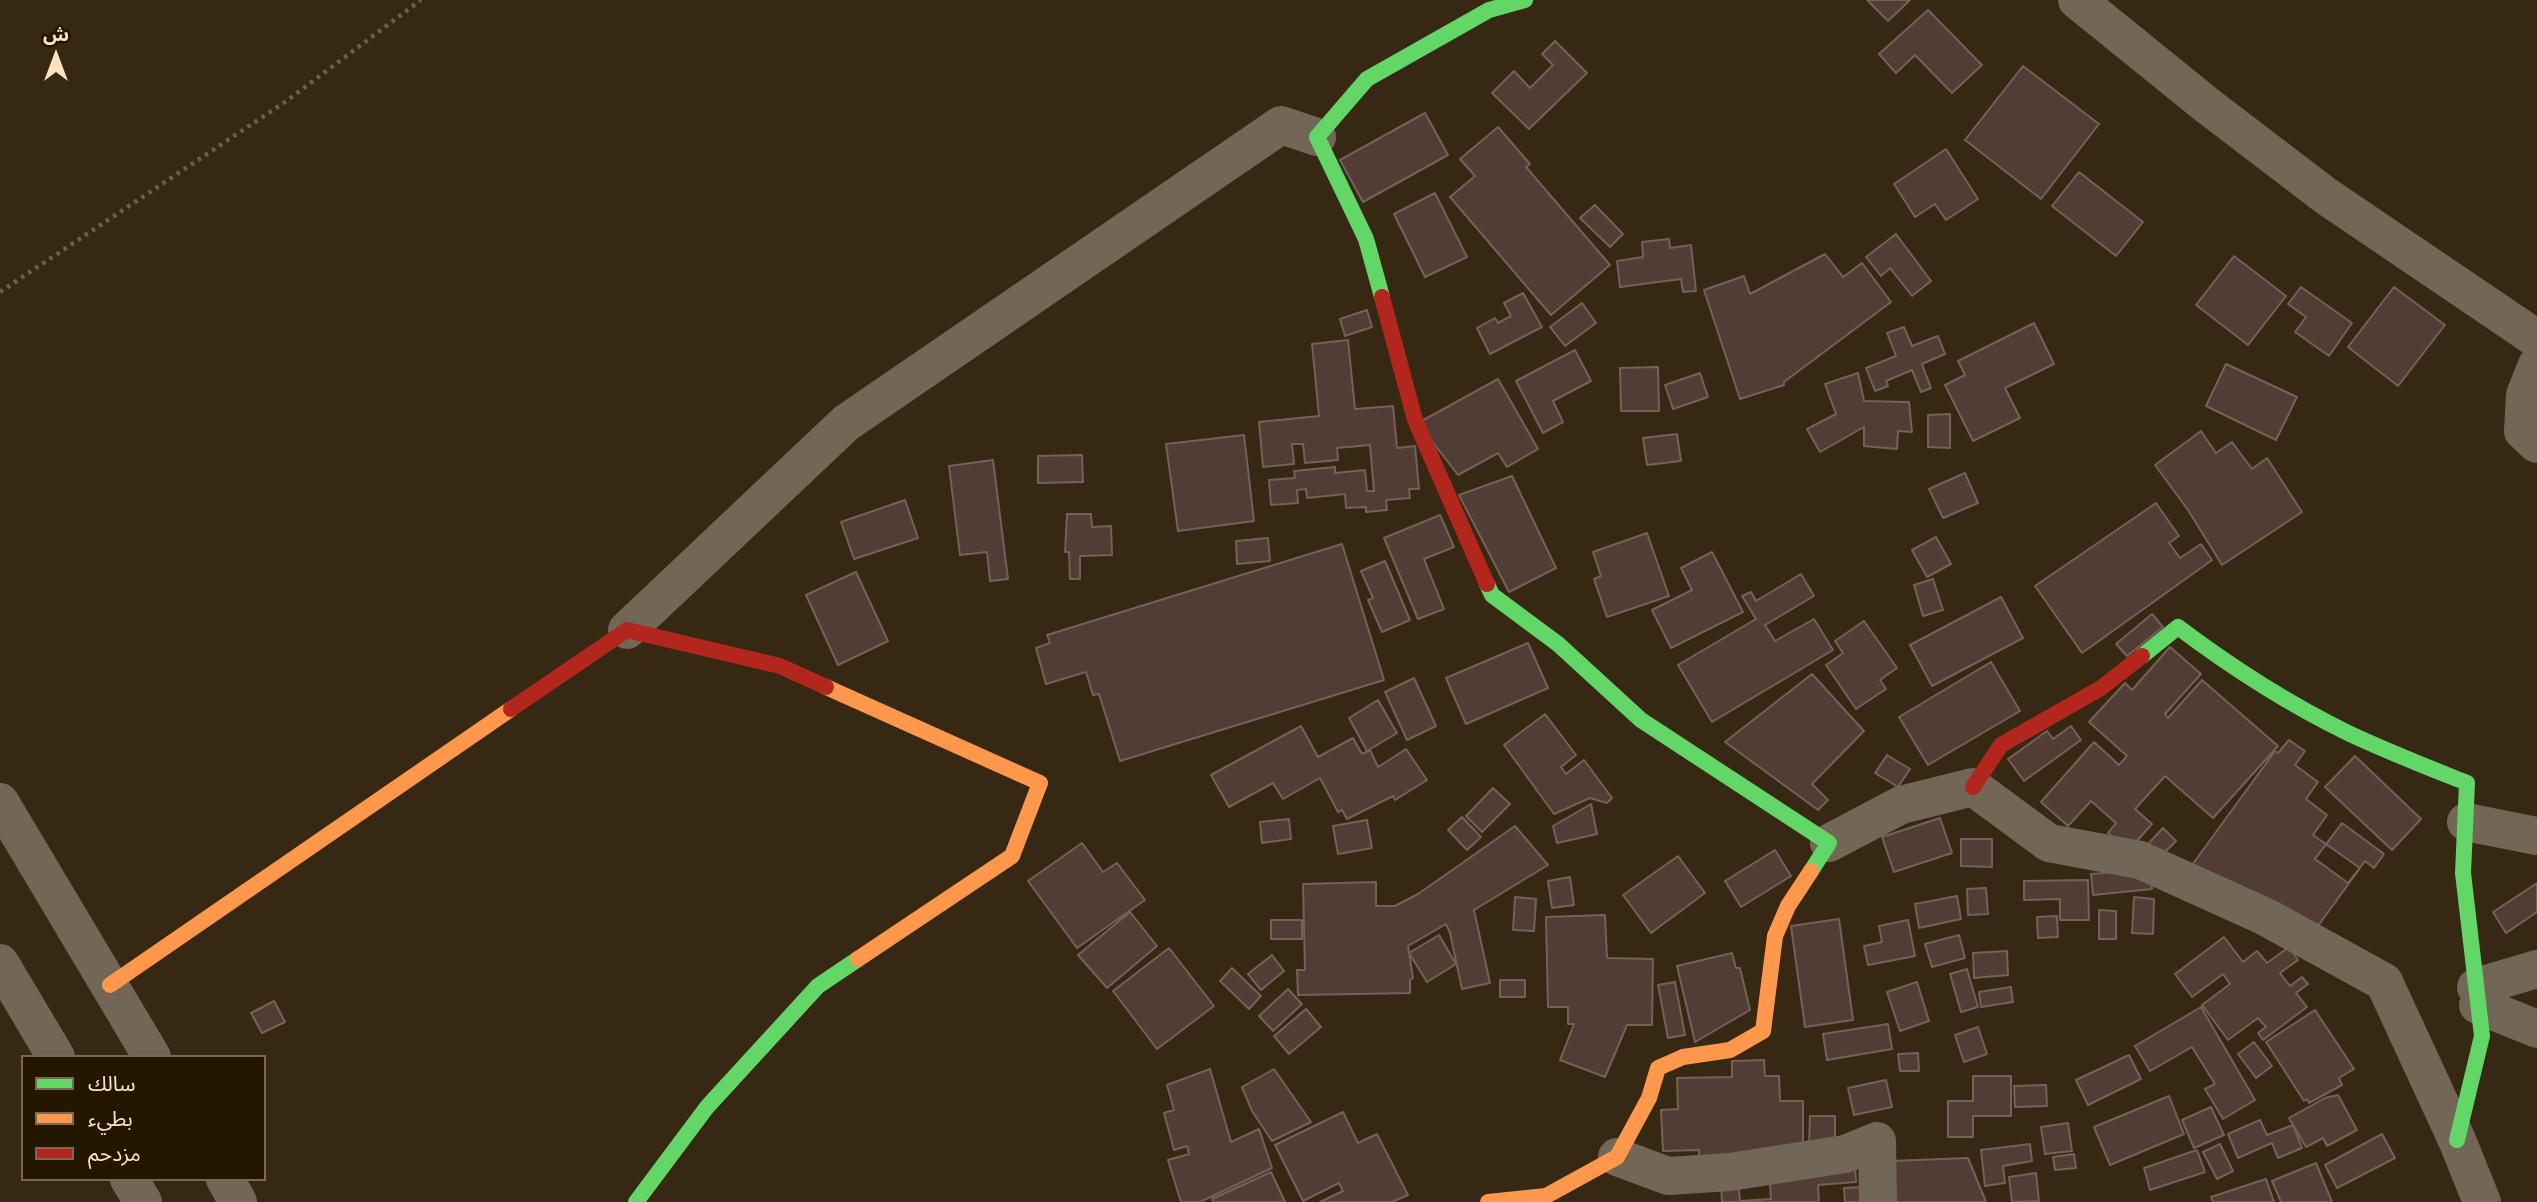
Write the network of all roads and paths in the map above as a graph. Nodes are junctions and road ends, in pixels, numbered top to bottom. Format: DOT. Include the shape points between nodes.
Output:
graph roads {
  1 [pos="421,0"];
  2 [pos="1525,0"];
  3 [pos="2077,0"];
  4 [pos="1317,137"];
  5 [pos="0,292"];
  6 [pos="2537,339"];
  7 [pos="2537,365"];
  8 [pos="2537,444"];
  9 [pos="627,630"];
  10 [pos="1973,787"];
  11 [pos="0,802"];
  12 [pos="2466,822"];
  13 [pos="2537,836"];
  14 [pos="1829,843"];
  15 [pos="0,963"];
  16 [pos="2537,969"];
  17 [pos="110,985"];
  18 [pos="2477,996"];
  19 [pos="2537,1029"];
  20 [pos="55,1055"];
  21 [pos="151,1055"];
  22 [pos="2457,1140"];
  23 [pos="1617,1157"];
  24 [pos="130,1181"];
  25 [pos="226,1181"];
  26 [pos="143,1202"];
  27 [pos="238,1202"];
  28 [pos="636,1202"];
  29 [pos="1488,1202"];
  30 [pos="1878,1202"];
  31 [pos="2482,1202"];
  1 -- 5 [label="path" via="285,102"];
  2 -- 4 [label="street" via="1489,10 1367,79"];
  3 -- 6 [label="street" via="2326,196"];
  4 -- 9 [label="street" via="1281,125 846,423"];
  4 -- 14 [label="street" via="1366,239 1415,420 1492,595 1558,644 1641,720"];
  7 -- 8 [label="street" via="2525,395 2523,431"];
  9 -- 17 [label="street"];
  9 -- 28 [label="street" via="780,666 1040,783 1013,856 818,986 707,1107"];
  10 -- 12 [label="street" via="2001,745 2101,688 2178,627 2217,657 2300,706 2371,744 2467,783"];
  10 -- 14 [label="street" via="1901,805"];
  10 -- 22 [label="street" via="2049,843 2140,860 2266,917 2384,982"];
  11 -- 17 [label="street"];
  12 -- 13 [label="street"];
  12 -- 18 [label="street" via="2463,873"];
  14 -- 23 [label="street" via="1788,906 1775,936 1763,1031 1730,1050 1683,1057 1658,1068 1649,1098"];
  15 -- 20 [label="street"];
  16 -- 18 [label="street"];
  17 -- 21 [label="street"];
  18 -- 19 [label="street"];
  18 -- 22 [label="street" via="2482,1035"];
  22 -- 31 [label="street"];
  23 -- 29 [label="street" via="1546,1196"];
  23 -- 30 [label="street" via="1668,1176 1730,1172 1845,1154 1877,1141"];
  24 -- 26 [label="street"];
  25 -- 27 [label="street"];
}
